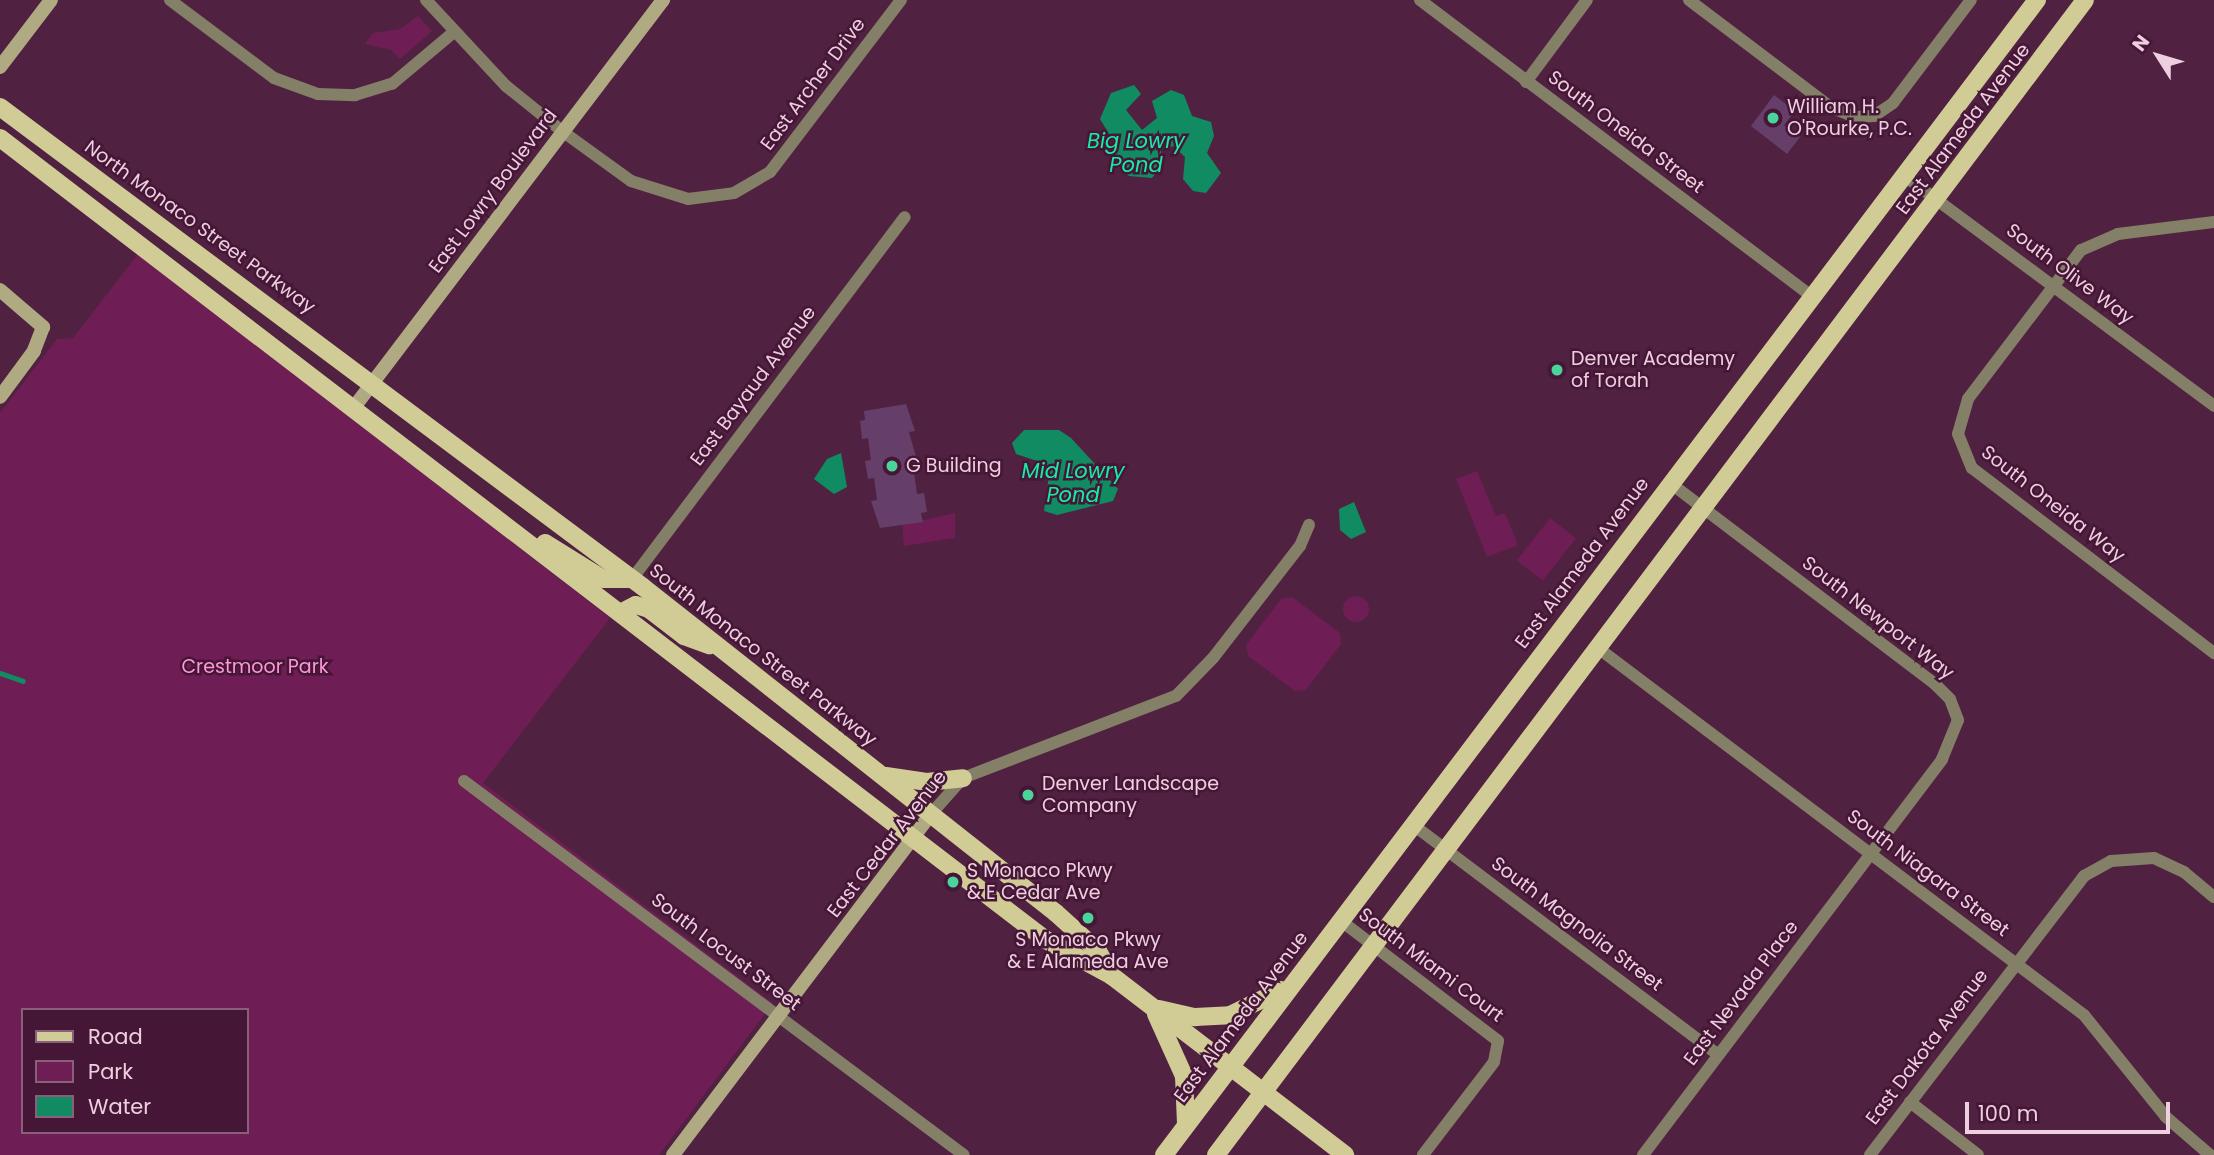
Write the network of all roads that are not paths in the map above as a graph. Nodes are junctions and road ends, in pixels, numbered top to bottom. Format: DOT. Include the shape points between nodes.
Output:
graph roads {
  1 [pos="51,0"];
  2 [pos="170,0"];
  3 [pos="426,0"];
  4 [pos="663,0"];
  5 [pos="901,0"];
  6 [pos="1420,0"];
  7 [pos="1587,0"];
  8 [pos="1689,0"];
  9 [pos="1971,0"];
  10 [pos="2037,0"];
  11 [pos="2085,0"];
  12 [pos="454,32"];
  13 [pos="0,67"];
  14 [pos="1527,82"];
  15 [pos="0,107"];
  16 [pos="562,131"];
  17 [pos="0,138"];
  18 [pos="1902,174"];
  19 [pos="1937,200"];
  20 [pos="905,217"];
  21 [pos="2214,222"];
  22 [pos="2053,285"];
  23 [pos="0,290"];
  24 [pos="1810,295"];
  25 [pos="373,382"];
  26 [pos="0,397"];
  27 [pos="355,406"];
  28 [pos="2214,406"];
  29 [pos="1669,482"];
  30 [pos="1704,508"];
  31 [pos="1309,525"];
  32 [pos="523,534"];
  33 [pos="632,579"];
  34 [pos="624,611"];
  35 [pos="721,648"];
  36 [pos="1598,649"];
  37 [pos="2214,653"];
  38 [pos="882,775"];
  39 [pos="963,778"];
  40 [pos="464,781"];
  41 [pos="931,814"];
  42 [pos="1412,824"];
  43 [pos="914,838"];
  44 [pos="1447,850"];
  45 [pos="1870,854"];
  46 [pos="2214,897"];
  47 [pos="1340,919"];
  48 [pos="1374,945"];
  49 [pos="2015,962"];
  50 [pos="1112,975"];
  51 [pos="1297,977"];
  52 [pos="1153,1008"];
  53 [pos="779,1015"];
  54 [pos="1718,1055"];
  55 [pos="1229,1067"];
  56 [pos="1263,1093"];
  57 [pos="1909,1102"];
  58 [pos="1185,1126"];
  59 [pos="673,1155"];
  60 [pos="964,1155"];
  61 [pos="1164,1155"];
  62 [pos="1216,1155"];
  63 [pos="1345,1155"];
  64 [pos="1423,1155"];
  65 [pos="1643,1155"];
  66 [pos="1870,1155"];
  67 [pos="1978,1155"];
  68 [pos="2210,1155"];
  1 -- 13 [label="street"];
  2 -- 12 [label="street" via="274,78 318,94 355,95 392,84"];
  3 -- 12 [label="street, East Archer Drive"];
  4 -- 16 [label="street, East Lowry Boulevard"];
  5 -- 16 [label="street, East Archer Drive" via="789,153 758,180 734,193 688,199 659,194 617,173"];
  6 -- 14 [label="street, South Oneida Street"];
  7 -- 14 [label="street"];
  8 -- 9 [label="street" via="1832,108 1856,117 1874,116 1900,95"];
  10 -- 18 [label="main road, East Alameda Avenue"];
  11 -- 19 [label="main road, East Alameda Avenue"];
  12 -- 16 [label="street, East Archer Drive" via="506,86"];
  14 -- 24 [label="street, South Oneida Street"];
  15 -- 25 [label="main road, North Monaco Street Parkway"];
  16 -- 25 [label="street, East Lowry Boulevard"];
  17 -- 27 [label="main road"];
  18 -- 19 [label="street, South Olive Way"];
  18 -- 24 [label="main road, East Alameda Avenue"];
  19 -- 22 [label="street, South Olive Way"];
  19 -- 30 [label="main road, East Alameda Avenue"];
  20 -- 33 [label="street, East Bayaud Avenue"];
  21 -- 22 [label="street, South Oneida Way" via="2099,239 2081,250"];
  22 -- 28 [label="street, South Olive Way"];
  22 -- 37 [label="street, South Oneida Way" via="1968,399 1958,434 1965,459"];
  23 -- 26 [label="street" via="40,320 39,342"];
  24 -- 29 [label="main road, East Alameda Avenue"];
  25 -- 27 [label="street, East Lowry Boulevard"];
  25 -- 33 [label="main road, South Monaco Street Parkway"];
  27 -- 32 [label="main road, South Monaco Street Parkway"];
  29 -- 30 [label="street, South Newport Way"];
  29 -- 42 [label="main road, East Alameda Avenue"];
  30 -- 36 [label="main road, East Alameda Avenue"];
  30 -- 45 [label="street, South Newport Way" via="1936,684 1954,705 1958,720 1948,750"];
  31 -- 39 [label="street, East Cedar Avenue" via="1300,546 1213,658 1176,696"];
  32 -- 33 [label="main road" via="564,550 603,579"];
  32 -- 34 [label="main road, South Monaco Street Parkway"];
  33 -- 35 [label="main road, South Monaco Street Parkway"];
  34 -- 35 [label="main road" via="636,605 649,609 684,636"];
  34 -- 43 [label="main road, South Monaco Street Parkway"];
  35 -- 38 [label="main road, South Monaco Street Parkway"];
  36 -- 44 [label="main road, East Alameda Avenue"];
  36 -- 45 [label="street, South Niagara Street"];
  38 -- 39 [label="main road" via="927,782"];
  38 -- 41 [label="main road, South Monaco Street Parkway"];
  39 -- 41 [label="street, East Cedar Avenue"];
  40 -- 53 [label="street, South Locust Street"];
  41 -- 43 [label="street, East Cedar Avenue"];
  41 -- 50 [label="main road, South Monaco Street Parkway" via="1076,930 1098,951"];
  42 -- 44 [label="street, South Magnolia Street"];
  42 -- 47 [label="main road, East Alameda Avenue"];
  43 -- 50 [label="main road, South Monaco Street Parkway" via="1046,940"];
  43 -- 53 [label="street, East Cedar Avenue"];
  44 -- 48 [label="main road, East Alameda Avenue"];
  44 -- 54 [label="street, South Magnolia Street"];
  45 -- 49 [label="street, South Niagara Street"];
  45 -- 54 [label="street, East Nevada Place"];
  46 -- 49 [label="street" via="2184,872 2154,858 2111,861 2077,882"];
  47 -- 48 [label="street, South Miami Court"];
  47 -- 51 [label="main road, East Alameda Avenue"];
  48 -- 56 [label="main road, East Alameda Avenue"];
  48 -- 64 [label="street, South Miami Court" via="1498,1041 1494,1062"];
  49 -- 57 [label="street, East Dakota Avenue"];
  49 -- 68 [label="street, South Niagara Street" via="2095,1026 2166,1117"];
  50 -- 52 [label="main road, South Monaco Street Parkway"];
  51 -- 52 [label="main road" via="1264,1002 1230,1015 1195,1017"];
  51 -- 55 [label="main road, East Alameda Avenue"];
  52 -- 55 [label="main road, South Monaco Street Parkway"];
  52 -- 58 [label="main road" via="1184,1076"];
  53 -- 59 [label="street, East Cedar Avenue"];
  53 -- 60 [label="street, South Locust Street"];
  54 -- 65 [label="street, East Nevada Place"];
  55 -- 56 [label="main road, South Monaco Street Parkway"];
  55 -- 58 [label="main road, East Alameda Avenue"];
  56 -- 62 [label="main road, East Alameda Avenue"];
  56 -- 63 [label="main road, South Monaco Street Parkway"];
  57 -- 66 [label="street, East Dakota Avenue"];
  57 -- 67 [label="street"];
  58 -- 61 [label="main road, East Alameda Avenue"];
}
